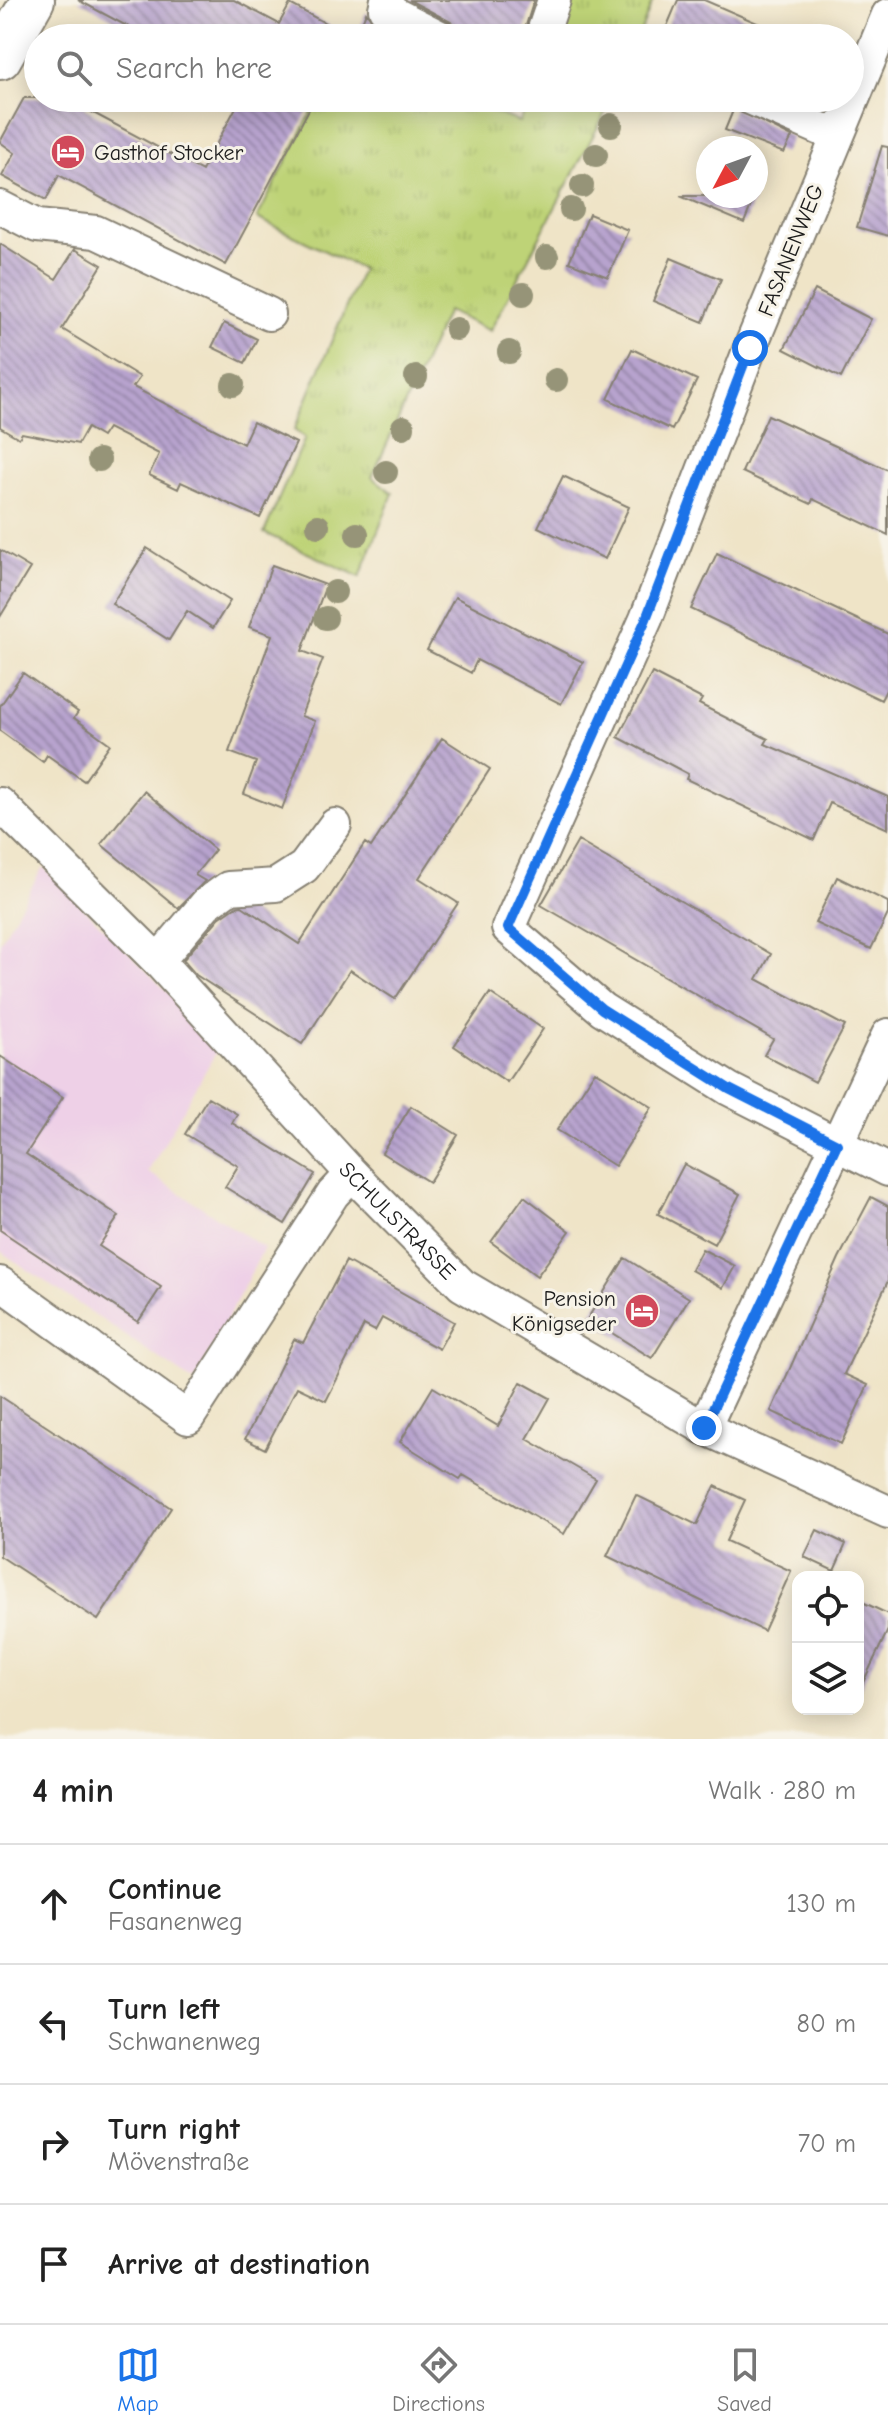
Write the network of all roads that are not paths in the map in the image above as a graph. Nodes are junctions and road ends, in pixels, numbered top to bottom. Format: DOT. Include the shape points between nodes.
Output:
graph roads {
  1 [pos="33,0"];
  2 [pos="387,0"];
  3 [pos="554,0"];
  4 [pos="888,15"];
  5 [pos="414,24"];
  6 [pos="546,24"];
  7 [pos="0,58"];
  8 [pos="864,72"];
  9 [pos="782,112"];
  10 [pos="847,112"];
  11 [pos="837,136"];
  12 [pos="0,207"];
  13 [pos="269,314"];
  14 [pos="0,804"];
  15 [pos="335,825"];
  16 [pos="158,961"];
  17 [pos="888,1035"];
  18 [pos="837,1144"];
  19 [pos="888,1170"];
  20 [pos="352,1174"];
  21 [pos="0,1283"];
  22 [pos="704,1428"];
  23 [pos="888,1512"];
  1 -- 7 [label="main road"];
  2 -- 5 [label="street" via="385,9"];
  3 -- 6 [label="street"];
  4 -- 8 [label="street, FASANENWEG"];
  9 -- 11 [label="street"];
  10 -- 11 [label="street, FASANENWEG"];
  11 -- 18 [label="street, FASANENWEG" via="646,619 508,928 602,1009 729,1089"];
  12 -- 13 [label="street" via="37,226 96,232"];
  14 -- 16 [label="street, SCHULSTRASSE"];
  15 -- 16 [label="street" via="304,867 276,885 228,888 206,904"];
  16 -- 20 [label="street, SCHULSTRASSE"];
  17 -- 18 [label="street"];
  18 -- 19 [label="street"];
  18 -- 22 [label="street"];
  20 -- 21 [label="street" via="333,1194 188,1418"];
  20 -- 22 [label="street, SCHULSTRASSE" via="462,1285"];
  22 -- 23 [label="street, SCHULSTRASSE"];
}
